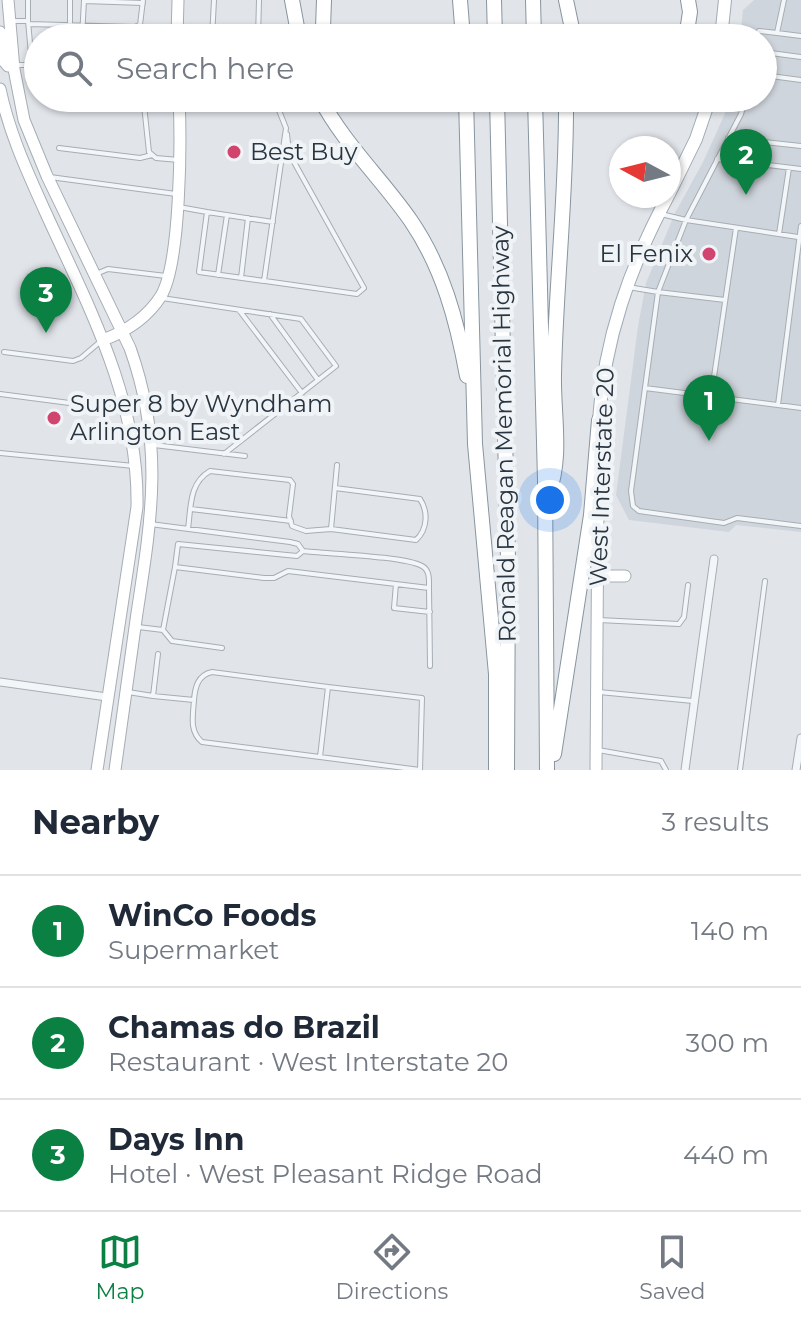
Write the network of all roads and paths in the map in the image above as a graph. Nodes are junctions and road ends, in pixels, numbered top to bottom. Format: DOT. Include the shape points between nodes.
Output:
graph roads {
  1 [pos="8,0"];
  2 [pos="28,0"];
  3 [pos="71,0"];
  4 [pos="178,0"];
  5 [pos="214,0"];
  6 [pos="259,0"];
  7 [pos="324,0"];
  8 [pos="494,0"];
  9 [pos="533,0"];
  10 [pos="565,0"];
  11 [pos="688,0"];
  12 [pos="725,0"];
  13 [pos="784,0"];
  14 [pos="84,1"];
  15 [pos="292,1"];
  16 [pos="143,2"];
  17 [pos="460,2"];
  18 [pos="9,21"];
  19 [pos="28,22"];
  20 [pos="56,24"];
  21 [pos="70,24"];
  22 [pos="83,24"];
  23 [pos="140,24"];
  24 [pos="177,24"];
  25 [pos="213,24"];
  26 [pos="258,24"];
  27 [pos="296,24"];
  28 [pos="323,24"];
  29 [pos="455,24"];
  30 [pos="462,24"];
  31 [pos="495,24"];
  32 [pos="534,24"];
  33 [pos="565,24"];
  34 [pos="571,24"];
  35 [pos="688,24"];
  36 [pos="722,24"];
  37 [pos="0,32"];
  38 [pos="777,33"];
  39 [pos="801,36"];
  40 [pos="777,54"];
  41 [pos="801,57"];
  42 [pos="13,65"];
  43 [pos="24,66"];
  44 [pos="777,77"];
  45 [pos="801,80"];
  46 [pos="0,89"];
  47 [pos="145,112"];
  48 [pos="180,112"];
  49 [pos="280,112"];
  50 [pos="329,112"];
  51 [pos="466,112"];
  52 [pos="497,112"];
  53 [pos="535,112"];
  54 [pos="566,112"];
  55 [pos="705,112"];
  56 [pos="740,112"];
  57 [pos="286,128"];
  58 [pos="728,138"];
  59 [pos="801,146"];
  60 [pos="59,148"];
  61 [pos="152,155"];
  62 [pos="717,159"];
  63 [pos="179,160"];
  64 [pos="789,168"];
  65 [pos="681,169"];
  66 [pos="801,169"];
  67 [pos="47,176"];
  68 [pos="177,200"];
  69 [pos="662,208"];
  70 [pos="207,212"];
  71 [pos="659,213"];
  72 [pos="227,215"];
  73 [pos="248,218"];
  74 [pos="686,220"];
  75 [pos="273,222"];
  76 [pos="801,226"];
  77 [pos="736,228"];
  78 [pos="779,234"];
  79 [pos="800,237"];
  80 [pos="94,275"];
  81 [pos="218,275"];
  82 [pos="168,277"];
  83 [pos="241,278"];
  84 [pos="264,281"];
  85 [pos="626,286"];
  86 [pos="658,292"];
  87 [pos="160,298"];
  88 [pos="725,300"];
  89 [pos="239,310"];
  90 [pos="269,314"];
  91 [pos="122,332"];
  92 [pos="103,340"];
  93 [pos="4,352"];
  94 [pos="318,380"];
  95 [pos="645,388"];
  96 [pos="302,393"];
  97 [pos="0,394"];
  98 [pos="711,397"];
  99 [pos="124,400"];
  100 [pos="91,403"];
  101 [pos="108,404"];
  102 [pos="778,405"];
  103 [pos="801,408"];
  104 [pos="599,420"];
  105 [pos="475,444"];
  106 [pos="152,445"];
  107 [pos="0,453"];
  108 [pos="224,454"];
  109 [pos="245,456"];
  110 [pos="337,465"];
  111 [pos="136,466"];
  112 [pos="335,488"];
  113 [pos="545,503"];
  114 [pos="191,509"];
  115 [pos="291,521"];
  116 [pos="135,522"];
  117 [pos="151,524"];
  118 [pos="801,526"];
  119 [pos="188,529"];
  120 [pos="331,529"];
  121 [pos="303,551"];
  122 [pos="714,559"];
  123 [pos="175,567"];
  124 [pos="597,576"];
  125 [pos="625,576"];
  126 [pos="765,581"];
  127 [pos="396,584"];
  128 [pos="688,585"];
  129 [pos="429,588"];
  130 [pos="430,612"];
  131 [pos="597,620"];
  132 [pos="135,626"];
  133 [pos="163,630"];
  134 [pos="222,648"];
  135 [pos="158,654"];
  136 [pos="430,666"];
  137 [pos="0,682"];
  138 [pos="328,687"];
  139 [pos="126,692"];
  140 [pos="596,692"];
  141 [pos="153,696"];
  142 [pos="107,697"];
  143 [pos="194,700"];
  144 [pos="694,701"];
  145 [pos="801,738"];
  146 [pos="596,750"];
  147 [pos="320,757"];
  148 [pos="97,770"];
  149 [pos="115,770"];
  150 [pos="496,770"];
  151 [pos="507,770"];
  152 [pos="549,770"];
  153 [pos="596,770"];
  154 [pos="666,770"];
  155 [pos="685,770"];
  156 [pos="740,770"];
  157 [pos="796,770"];
  1 -- 18 [label="street"];
  2 -- 19 [label="lane"];
  3 -- 21 [label="lane"];
  4 -- 24 [label="street"];
  5 -- 25 [label="lane"];
  6 -- 26 [label="lane"];
  7 -- 28 [label="highway"];
  8 -- 31 [label="highway"];
  9 -- 32 [label="highway"];
  10 -- 33 [label="highway"];
  10 -- 34 [label="highway"];
  11 -- 35 [label="highway"];
  12 -- 36 [label="main road"];
  13 -- 38 [label="lane"];
  14 -- 16 [label="lane"];
  14 -- 22 [label="lane"];
  15 -- 27 [label="highway"];
  16 -- 23 [label="lane"];
  17 -- 29 [label="highway"];
  17 -- 30 [label="highway"];
  18 -- 19 [label="lane"];
  18 -- 42 [label="street"];
  19 -- 20 [label="lane"];
  37 -- 42 [label="street" via="3,60"];
  38 -- 39 [label="lane"];
  40 -- 41 [label="lane"];
  42 -- 43 [label="lane"];
  42 -- 67 [label="street" via="24,120"];
  44 -- 45 [label="lane"];
  46 -- 92 [label="street" via="14,144"];
  47 -- 61 [label="lane"];
  48 -- 63 [label="street"];
  49 -- 57 [label="lane"];
  50 -- 105 [label="highway" via="413,225 437,268 461,342"];
  51 -- 105 [label="highway"];
  52 -- 151 [label="highway, Ronald Reagan Memorial Highway" via="508,560"];
  53 -- 113 [label="highway, Ronald Reagan Memorial Highway"];
  54 -- 113 [label="highway" via="554,374 556,475"];
  55 -- 65 [label="main road, West Interstate 20"];
  56 -- 58 [label="lane"];
  57 -- 75 [label="lane"];
  57 -- 84 [label="lane" via="289,153 364,288 357,294"];
  58 -- 59 [label="lane"];
  58 -- 62 [label="lane"];
  60 -- 61 [label="lane"];
  61 -- 63 [label="lane"];
  62 -- 64 [label="lane"];
  62 -- 74 [label="lane"];
  63 -- 68 [label="street"];
  64 -- 66 [label="lane"];
  64 -- 78 [label="lane"];
  67 -- 68 [label="lane"];
  67 -- 80 [label="street"];
  68 -- 70 [label="lane"];
  68 -- 82 [label="street"];
  69 -- 71 [label="main road, West Interstate 20"];
  70 -- 72 [label="lane"];
  70 -- 81 [label="lane" via="199,272"];
  71 -- 74 [label="lane"];
  71 -- 85 [label="main road, West Interstate 20"];
  72 -- 73 [label="lane"];
  72 -- 81 [label="lane"];
  73 -- 75 [label="lane"];
  73 -- 83 [label="lane"];
  74 -- 77 [label="lane"];
  74 -- 86 [label="lane"];
  75 -- 84 [label="lane"];
  76 -- 79 [label="lane"];
  77 -- 78 [label="lane"];
  77 -- 88 [label="lane"];
  78 -- 79 [label="lane"];
  79 -- 102 [label="lane"];
  80 -- 82 [label="lane" via="108,269"];
  80 -- 91 [label="street"];
  81 -- 83 [label="lane"];
  82 -- 87 [label="street"];
  83 -- 84 [label="lane"];
  85 -- 86 [label="lane"];
  85 -- 104 [label="main road, West Interstate 20" via="608,347"];
  86 -- 88 [label="lane"];
  86 -- 95 [label="lane"];
  87 -- 89 [label="lane"];
  87 -- 91 [label="street"];
  88 -- 98 [label="lane"];
  89 -- 90 [label="lane"];
  89 -- 96 [label="lane"];
  90 -- 94 [label="lane"];
  90 -- 94 [label="lane" via="301,319 336,366"];
  91 -- 92 [label="street"];
  91 -- 106 [label="street" via="140,377"];
  92 -- 93 [label="lane" via="73,361"];
  92 -- 99 [label="street"];
  94 -- 96 [label="lane"];
  95 -- 98 [label="lane"];
  95 -- 118 [label="lane" via="633,506 724,523 737,518"];
  96 -- 108 [label="lane"];
  97 -- 100 [label="lane"];
  98 -- 102 [label="lane"];
  99 -- 101 [label="lane"];
  99 -- 111 [label="street"];
  102 -- 103 [label="lane"];
  104 -- 124 [label="street, West Interstate 20"];
  104 -- 152 [label="highway" via="590,524"];
  105 -- 150 [label="highway" via="496,674"];
  106 -- 108 [label="lane"];
  106 -- 117 [label="street"];
  107 -- 111 [label="lane"];
  108 -- 109 [label="lane"];
  110 -- 112 [label="lane"];
  111 -- 116 [label="street"];
  112 -- 120 [label="lane"];
  112 -- 120 [label="lane" via="420,499 426,508 424,529 416,540"];
  113 -- 152 [label="highway, Ronald Reagan Memorial Highway"];
  114 -- 115 [label="lane"];
  114 -- 115 [label="lane" via="194,485 210,471 290,480"];
  114 -- 119 [label="lane"];
  115 -- 120 [label="lane" via="306,531"];
  116 -- 117 [label="lane"];
  116 -- 142 [label="street"];
  117 -- 119 [label="lane"];
  117 -- 132 [label="street"];
  119 -- 121 [label="lane" via="290,542"];
  121 -- 123 [label="lane" via="297,556 178,544"];
  121 -- 129 [label="lane" via="423,566"];
  122 -- 144 [label="street"];
  123 -- 127 [label="lane" via="264,578 288,571"];
  123 -- 133 [label="lane"];
  124 -- 125 [label="street"];
  124 -- 131 [label="street, West Interstate 20"];
  126 -- 156 [label="lane"];
  127 -- 129 [label="lane"];
  127 -- 130 [label="lane" via="394,608"];
  128 -- 131 [label="lane" via="679,624"];
  129 -- 130 [label="lane"];
  130 -- 136 [label="lane"];
  131 -- 140 [label="street, West Interstate 20"];
  132 -- 133 [label="lane"];
  132 -- 139 [label="street"];
  133 -- 134 [label="lane" via="172,641"];
  135 -- 141 [label="lane"];
  137 -- 142 [label="street"];
  138 -- 143 [label="lane" via="212,672 199,680"];
  138 -- 147 [label="lane"];
  138 -- 147 [label="lane" via="422,698 420,770"];
  139 -- 141 [label="lane"];
  139 -- 149 [label="street"];
  140 -- 144 [label="lane"];
  140 -- 146 [label="street, West Interstate 20"];
  141 -- 143 [label="lane"];
  142 -- 148 [label="street"];
  143 -- 147 [label="lane" via="194,734 202,742"];
  144 -- 155 [label="street"];
  145 -- 157 [label="street"];
  146 -- 153 [label="street, West Interstate 20"];
  146 -- 154 [label="lane" via="661,761"];
}
